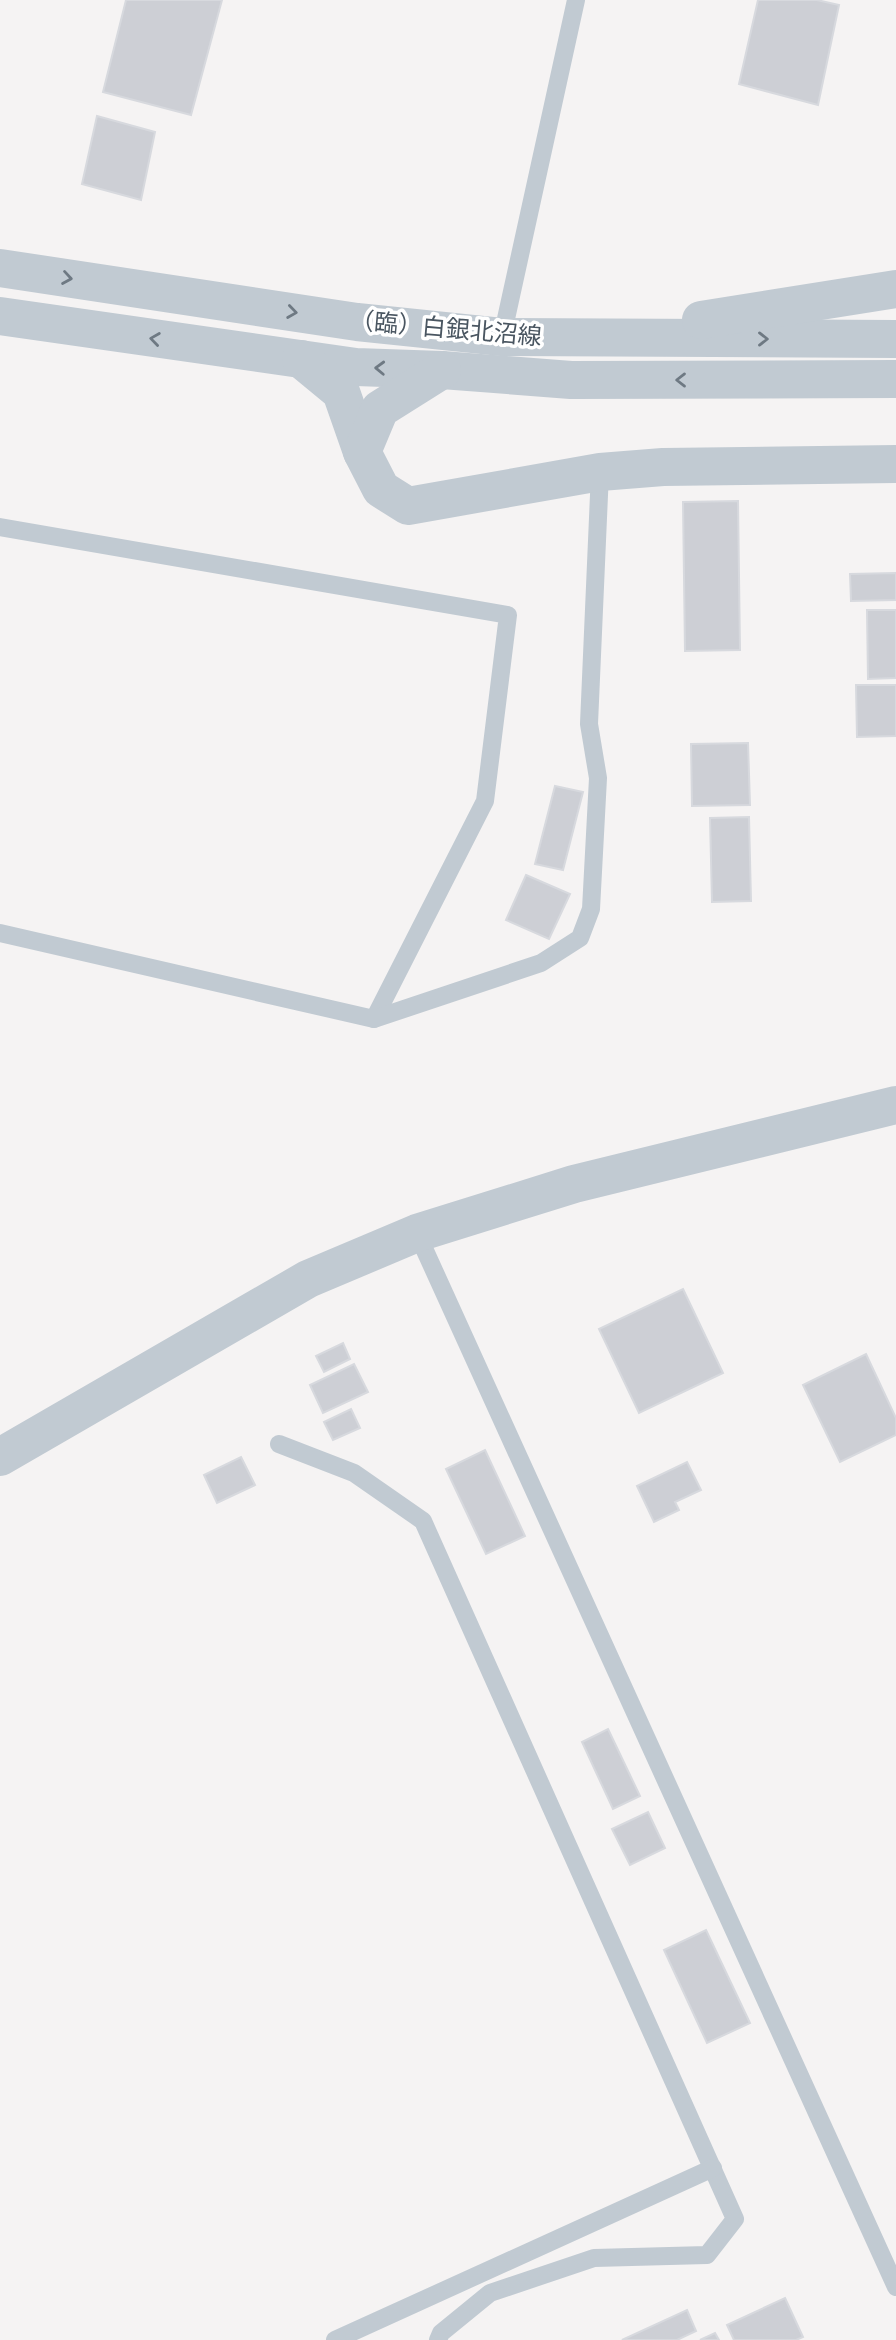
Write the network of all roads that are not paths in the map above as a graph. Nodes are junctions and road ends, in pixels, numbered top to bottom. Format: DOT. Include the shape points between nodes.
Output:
graph roads {
  1 [pos="576,0"];
  2 [pos="0,268"];
  3 [pos="896,289"];
  4 [pos="0,316"];
  5 [pos="502,337"];
  6 [pos="581,338"];
  7 [pos="896,339"];
  8 [pos="301,359"];
  9 [pos="442,370"];
  10 [pos="896,379"];
  11 [pos="362,452"];
  12 [pos="896,464"];
  13 [pos="600,472"];
  14 [pos="0,527"];
  15 [pos="0,933"];
  16 [pos="374,1020"];
  17 [pos="896,1105"];
  18 [pos="417,1234"];
  19 [pos="279,1444"];
  20 [pos="0,1457"];
  21 [pos="713,2168"];
  22 [pos="896,2287"];
  23 [pos="335,2340"];
  24 [pos="438,2340"];
  1 -- 5 [label="lane"];
  2 -- 5 [label="street, （臨）白銀北沼線, one-way" via="357,321"];
  3 -- 6 [label="street"];
  8 -- 4 [label="street, （臨）白銀北沼線, one-way"];
  5 -- 6 [label="street, （臨）白銀北沼線"];
  6 -- 7 [label="street, （臨）白銀北沼線, one-way"];
  9 -- 8 [label="street, （臨）白銀北沼線, one-way" via="356,367"];
  8 -- 11 [label="street" via="341,392"];
  10 -- 9 [label="street, （臨）白銀北沼線, one-way" via="570,380"];
  9 -- 11 [label="street" via="380,409"];
  11 -- 13 [label="street" via="381,489 408,506"];
  12 -- 13 [label="street"];
  13 -- 16 [label="lane" via="589,724 598,778 591,909 580,938 541,962"];
  14 -- 16 [label="lane" via="508,615 485,801"];
  15 -- 16 [label="lane"];
  17 -- 18 [label="street" via="574,1184"];
  18 -- 20 [label="street" via="308,1279"];
  18 -- 22 [label="lane"];
  19 -- 21 [label="lane" via="354,1473 423,1521"];
  21 -- 23 [label="lane"];
  21 -- 24 [label="lane" via="735,2218 707,2255 594,2258 490,2293 440,2333"];
}
